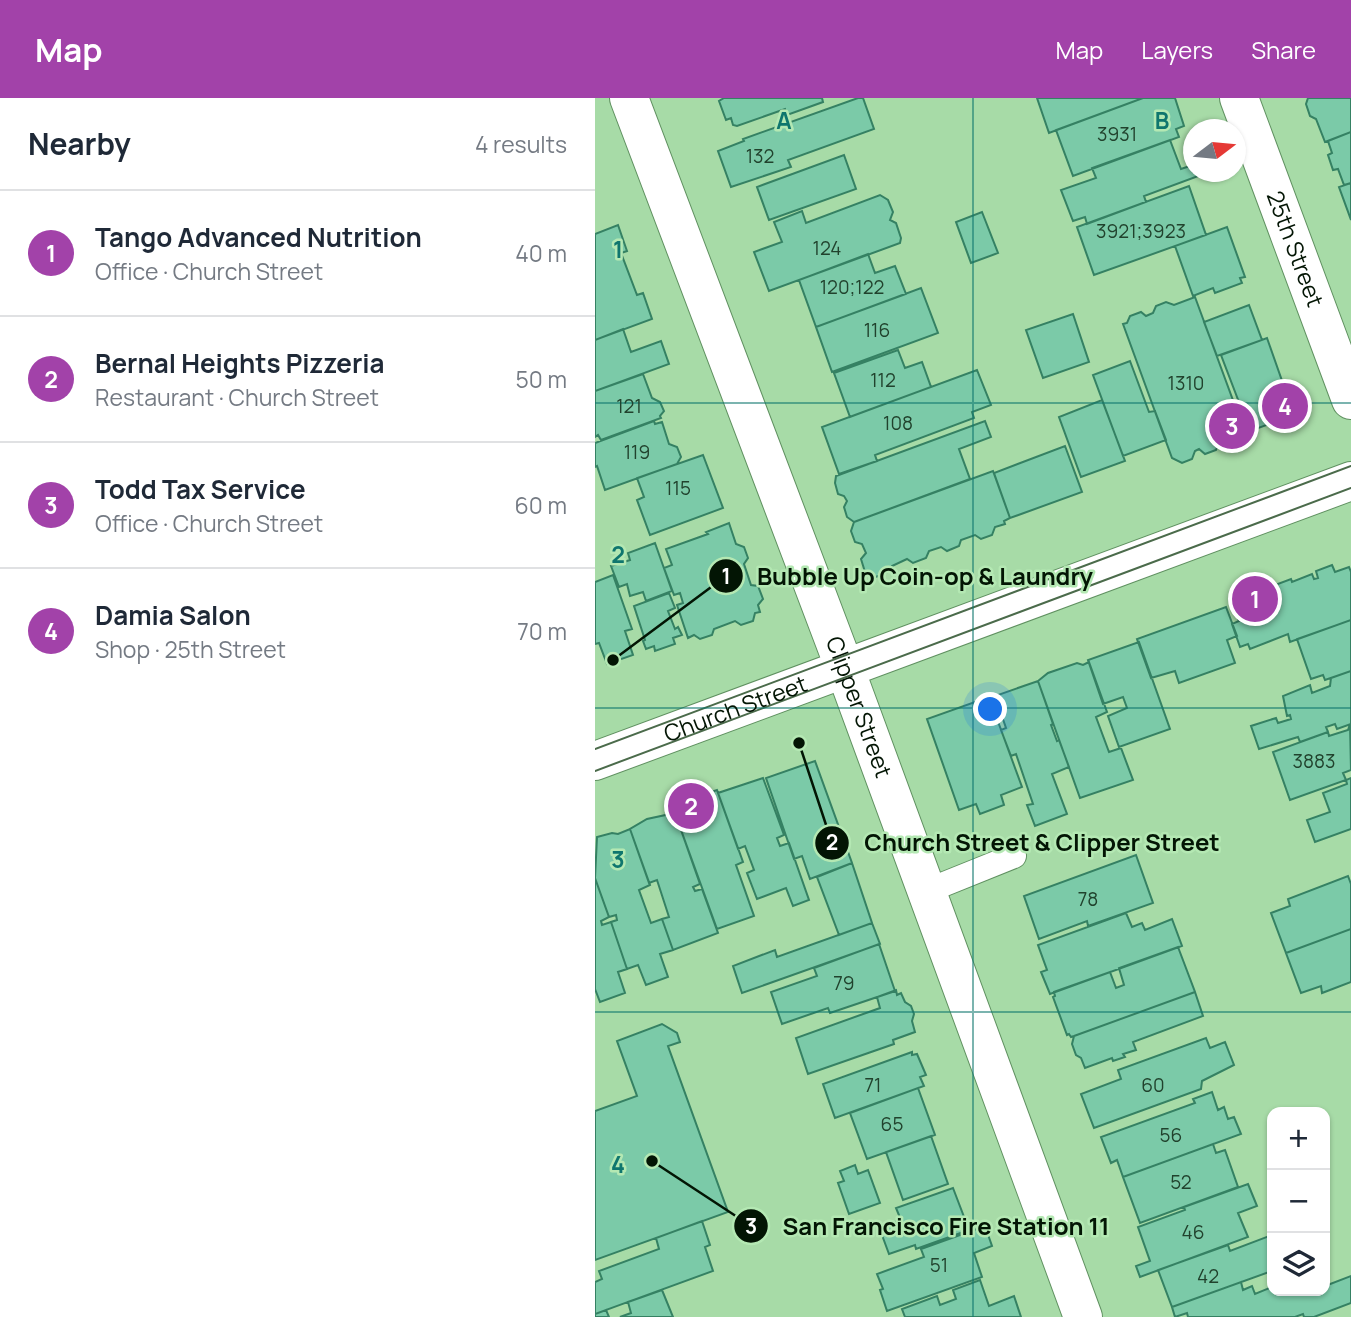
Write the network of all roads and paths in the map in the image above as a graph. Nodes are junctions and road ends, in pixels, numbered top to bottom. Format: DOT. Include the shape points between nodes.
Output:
graph roads {
  1 [pos="629,98"];
  2 [pos="1239,98"];
  3 [pos="1351,400"];
  4 [pos="1351,481"];
  5 [pos="845,668"];
  6 [pos="595,761"];
  7 [pos="1014,856"];
  8 [pos="927,891"];
  9 [pos="1083,1317"];
  1 -- 5 [label="street, Clipper Street"];
  2 -- 3 [label="street, 25th Street"];
  4 -- 5 [label="street, Church Street"];
  5 -- 6 [label="street, Church Street"];
  5 -- 8 [label="street, Clipper Street"];
  7 -- 8 [label="lane"];
  8 -- 9 [label="street, Clipper Street"];
}
